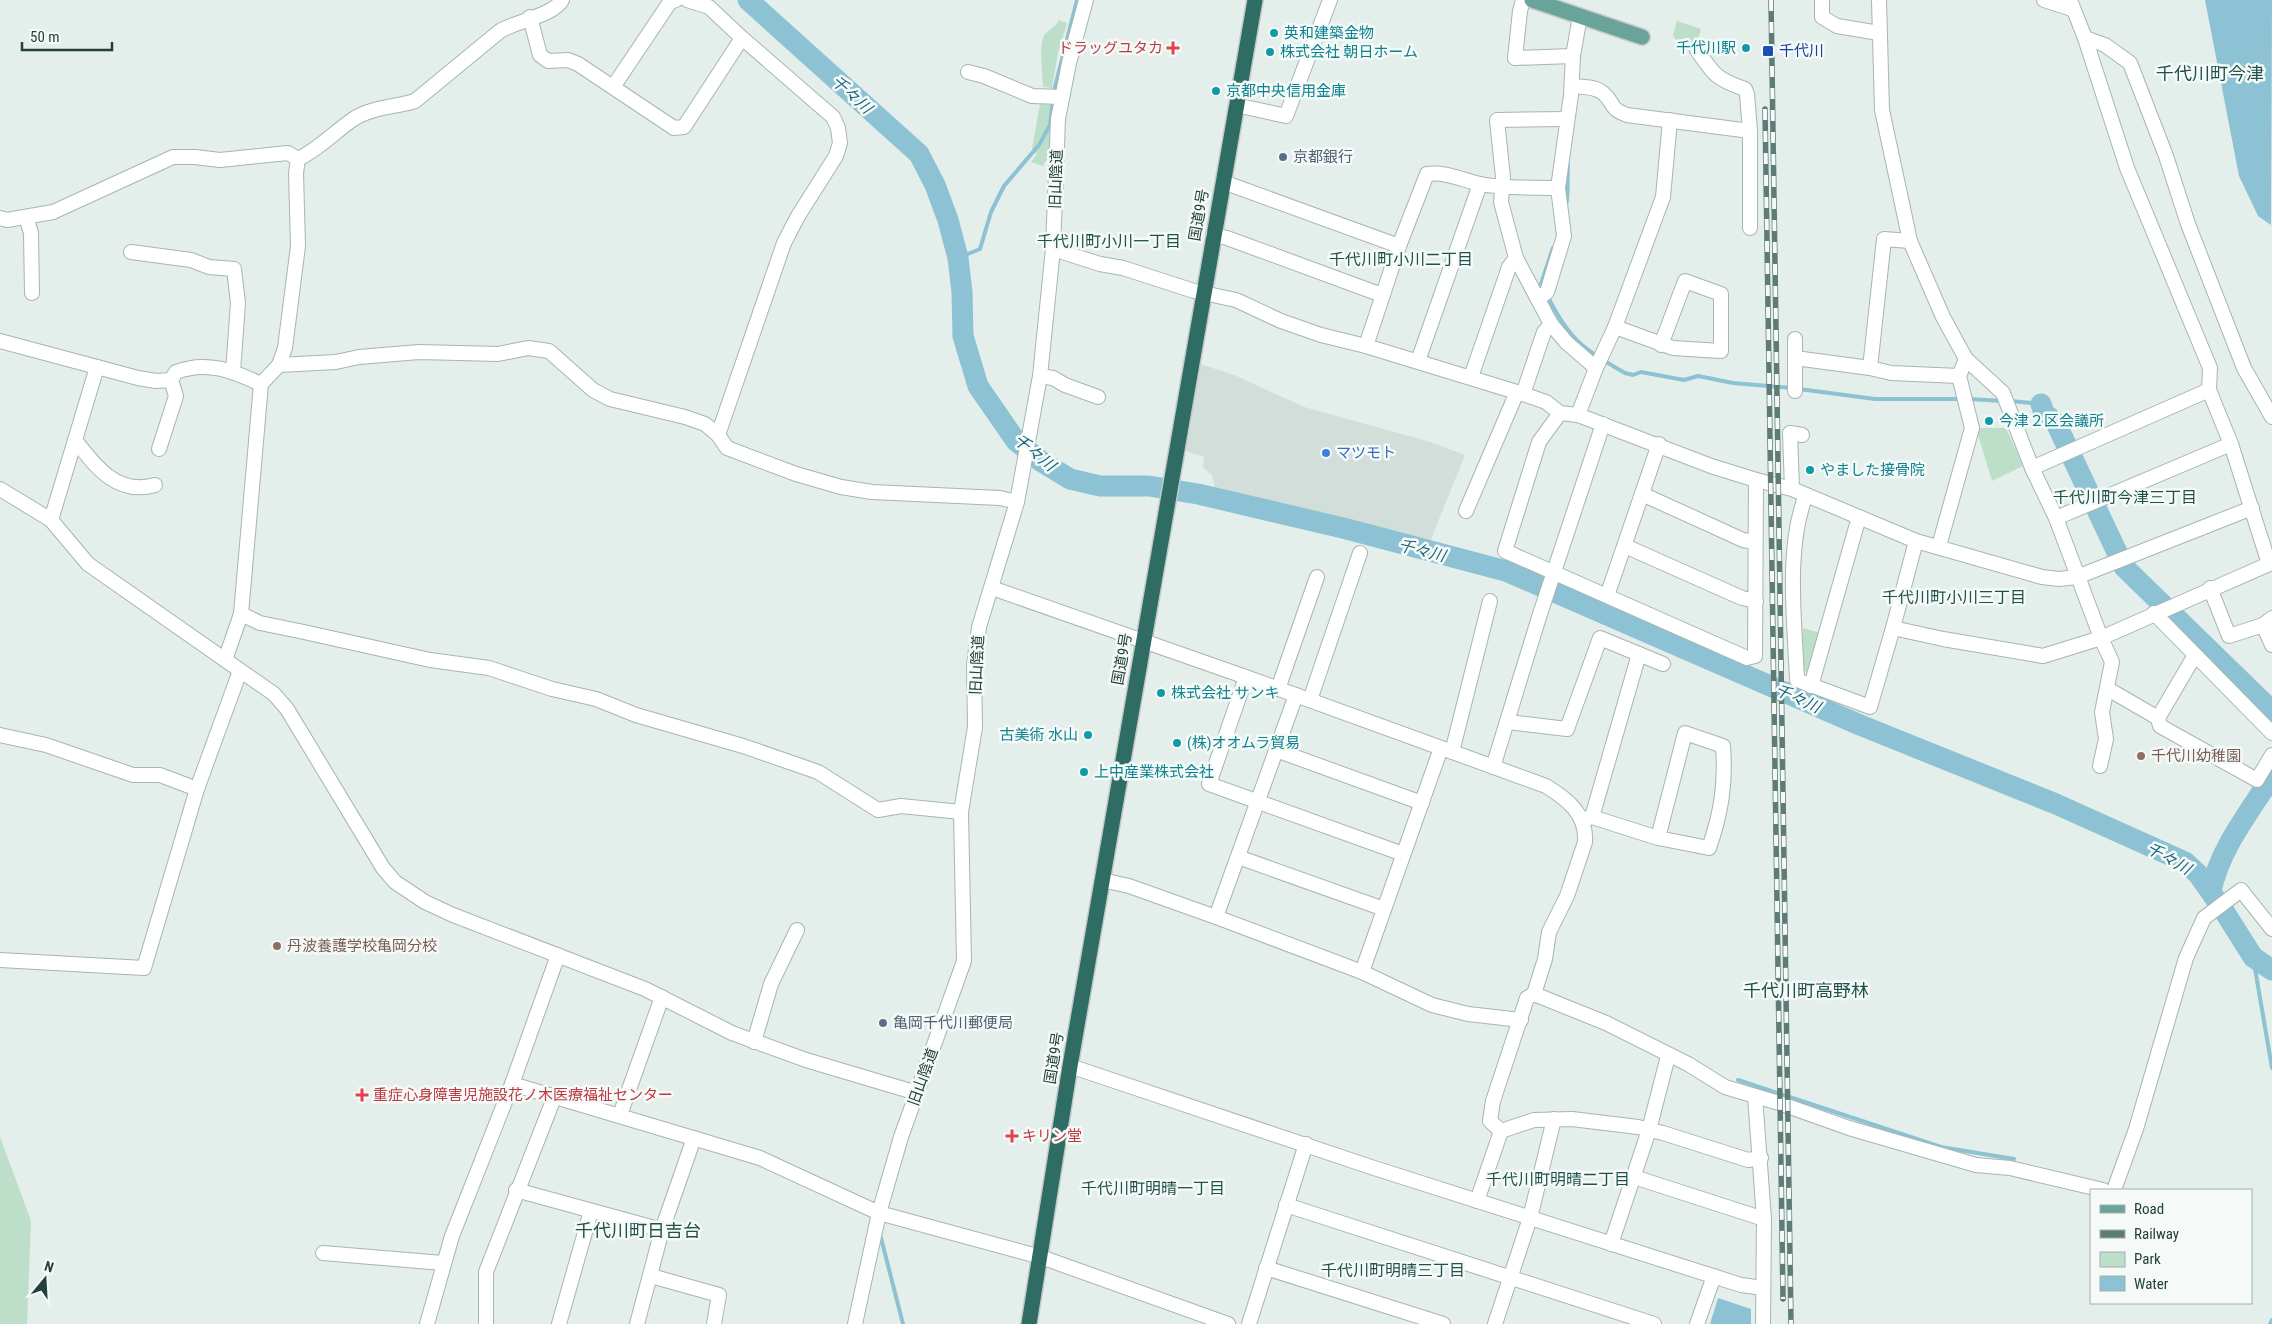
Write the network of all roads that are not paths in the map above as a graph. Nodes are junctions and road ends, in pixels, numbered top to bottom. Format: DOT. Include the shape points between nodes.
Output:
graph roads {
  1 [pos="562,0"];
  2 [pos="676,0"];
  3 [pos="687,0"];
  4 [pos="1086,0"];
  5 [pos="1255,0"];
  6 [pos="1330,0"];
  7 [pos="1523,0"];
  8 [pos="1532,0"];
  9 [pos="1822,0"];
  10 [pos="1879,0"];
  11 [pos="2044,0"];
  12 [pos="2071,4"];
  13 [pos="1580,16"];
  14 [pos="530,17"];
  15 [pos="1879,33"];
  16 [pos="1642,37"];
  17 [pos="742,38"];
  18 [pos="2085,38"];
  19 [pos="1696,50"];
  20 [pos="1573,56"];
  21 [pos="968,72"];
  22 [pos="1572,86"];
  23 [pos="613,87"];
  24 [pos="1062,97"];
  25 [pos="1236,105"];
  26 [pos="1567,119"];
  27 [pos="1670,120"];
  28 [pos="1750,131"];
  29 [pos="298,159"];
  30 [pos="1223,182"];
  31 [pos="1480,184"];
  32 [pos="1503,186"];
  33 [pos="1558,188"];
  34 [pos="0,218"];
  35 [pos="26,218"];
  36 [pos="1750,228"];
  37 [pos="1213,236"];
  38 [pos="1910,241"];
  39 [pos="1399,246"];
  40 [pos="1054,249"];
  41 [pos="131,252"];
  42 [pos="1516,258"];
  43 [pos="32,293"];
  44 [pos="1203,293"];
  45 [pos="1382,294"];
  46 [pos="1538,299"];
  47 [pos="1551,324"];
  48 [pos="1615,327"];
  49 [pos="1795,339"];
  50 [pos="0,341"];
  51 [pos="1661,345"];
  52 [pos="1366,346"];
  53 [pos="1795,358"];
  54 [pos="1966,359"];
  55 [pos="1418,361"];
  56 [pos="279,365"];
  57 [pos="97,367"];
  58 [pos="1596,368"];
  59 [pos="1870,368"];
  60 [pos="234,372"];
  61 [pos="1040,376"];
  62 [pos="1959,376"];
  63 [pos="1470,377"];
  64 [pos="171,380"];
  65 [pos="261,384"];
  66 [pos="1795,389"];
  67 [pos="2208,390"];
  68 [pos="1520,393"];
  69 [pos="1098,397"];
  70 [pos="1560,413"];
  71 [pos="1578,415"];
  72 [pos="2272,417"];
  73 [pos="1603,424"];
  74 [pos="718,435"];
  75 [pos="1802,435"];
  76 [pos="75,440"];
  77 [pos="1659,444"];
  78 [pos="2231,444"];
  79 [pos="159,449"];
  80 [pos="2032,468"];
  81 [pos="1756,480"];
  82 [pos="155,485"];
  83 [pos="0,489"];
  84 [pos="1792,489"];
  85 [pos="1642,494"];
  86 [pos="1806,494"];
  87 [pos="1017,502"];
  88 [pos="2252,508"];
  89 [pos="1466,511"];
  90 [pos="1859,517"];
  91 [pos="2056,518"];
  92 [pos="51,520"];
  93 [pos="1916,541"];
  94 [pos="1755,542"];
  95 [pos="1625,546"];
  96 [pos="1939,546"];
  97 [pos="1360,554"];
  98 [pos="2271,568"];
  99 [pos="1553,576"];
  100 [pos="2078,576"];
  101 [pos="1317,577"];
  102 [pos="992,588"];
  103 [pos="2210,588"];
  104 [pos="1607,596"];
  105 [pos="1490,601"];
  106 [pos="1756,601"];
  107 [pos="241,614"];
  108 [pos="2154,614"];
  109 [pos="2268,622"];
  110 [pos="1893,628"];
  111 [pos="2101,638"];
  112 [pos="1143,641"];
  113 [pos="2272,645"];
  114 [pos="1639,654"];
  115 [pos="2195,655"];
  116 [pos="225,660"];
  117 [pos="1663,664"];
  118 [pos="240,671"];
  119 [pos="1246,677"];
  120 [pos="1812,686"];
  121 [pos="1278,689"];
  122 [pos="2108,689"];
  123 [pos="1296,695"];
  124 [pos="1310,700"];
  125 [pos="2158,718"];
  126 [pos="1508,722"];
  127 [pos="2272,733"];
  128 [pos="0,735"];
  129 [pos="1276,750"];
  130 [pos="1446,750"];
  131 [pos="2272,755"];
  132 [pos="2100,766"];
  133 [pos="1493,767"];
  134 [pos="197,789"];
  135 [pos="1258,802"];
  136 [pos="1422,803"];
  137 [pos="960,812"];
  138 [pos="1587,819"];
  139 [pos="1658,838"];
  140 [pos="1404,854"];
  141 [pos="1238,857"];
  142 [pos="1102,880"];
  143 [pos="1384,909"];
  144 [pos="1216,917"];
  145 [pos="2272,929"];
  146 [pos="797,930"];
  147 [pos="558,955"];
  148 [pos="0,960"];
  149 [pos="1362,972"];
  150 [pos="1534,994"];
  151 [pos="662,997"];
  152 [pos="1521,1020"];
  153 [pos="754,1042"];
  154 [pos="1668,1056"];
  155 [pos="1070,1066"];
  156 [pos="512,1084"];
  157 [pos="917,1093"];
  158 [pos="1755,1096"];
  159 [pos="554,1098"];
  160 [pos="620,1115"];
  161 [pos="1554,1119"];
  162 [pos="1648,1130"];
  163 [pos="1501,1131"];
  164 [pos="694,1138"];
  165 [pos="1306,1144"];
  166 [pos="1761,1158"];
  167 [pos="1634,1177"];
  168 [pos="2099,1189"];
  169 [pos="2114,1189"];
  170 [pos="516,1190"];
  171 [pos="1477,1201"];
  172 [pos="1286,1205"];
  173 [pos="591,1211"];
  174 [pos="879,1213"];
  175 [pos="1530,1218"];
  176 [pos="1764,1219"];
  177 [pos="662,1230"];
  178 [pos="1611,1244"];
  179 [pos="323,1253"];
  180 [pos="1041,1257"];
  181 [pos="443,1263"];
  182 [pos="1266,1268"];
  183 [pos="651,1276"];
  184 [pos="1714,1276"];
  185 [pos="1510,1279"];
  186 [pos="1764,1288"];
  187 [pos="427,1324"];
  188 [pos="486,1324"];
  189 [pos="559,1324"];
  190 [pos="637,1324"];
  191 [pos="714,1324"];
  192 [pos="854,1324"];
  193 [pos="1029,1324"];
  194 [pos="1228,1324"];
  195 [pos="1249,1324"];
  196 [pos="1443,1324"];
  197 [pos="1496,1324"];
  198 [pos="1654,1324"];
  199 [pos="1697,1324"];
  200 [pos="1763,1324"];
  1 -- 14 [label="street" via="550,12"];
  2 -- 23 [label="street" via="670,2"];
  3 -- 17 [label="street" via="709,7"];
  4 -- 24 [label="street, 旧山陰道"];
  5 -- 25 [label="highway, 国道9号"];
  6 -- 25 [label="street" via="1286,116"];
  7 -- 20 [label="street" via="1515,58"];
  8 -- 13 [label="main road"];
  9 -- 15 [label="street" via="1822,17 1837,26"];
  10 -- 15 [label="street"];
  11 -- 12 [label="street"];
  12 -- 18 [label="street"];
  13 -- 16 [label="main road"];
  13 -- 20 [label="street"];
  14 -- 23 [label="street" via="540,54 548,61 573,62"];
  14 -- 29 [label="street" via="500,31 415,101 356,118 324,144"];
  15 -- 38 [label="street" via="1882,110"];
  17 -- 23 [label="street" via="684,127 674,128"];
  17 -- 74 [label="street" via="833,117 840,143 836,156 784,243"];
  18 -- 67 [label="street" via="2127,168 2210,368"];
  18 -- 72 [label="street" via="2105,45 2130,63 2244,368"];
  19 -- 28 [label="street" via="1712,73 1745,89"];
  20 -- 22 [label="street"];
  21 -- 24 [label="street" via="1032,96"];
  22 -- 26 [label="street"];
  22 -- 27 [label="street" via="1602,92 1615,110 1627,115"];
  24 -- 40 [label="street, 旧山陰道" via="1058,119"];
  25 -- 30 [label="highway, 国道9号"];
  26 -- 32 [label="street" via="1497,120"];
  26 -- 33 [label="street"];
  27 -- 28 [label="street"];
  27 -- 48 [label="street" via="1663,197"];
  28 -- 36 [label="street"];
  29 -- 35 [label="street" via="288,153 220,160 173,157 53,212"];
  29 -- 56 [label="street" via="298,246 285,348"];
  30 -- 37 [label="highway, 国道9号"];
  30 -- 39 [label="street"];
  31 -- 32 [label="street"];
  31 -- 39 [label="street" via="1437,172 1426,174"];
  31 -- 55 [label="street"];
  32 -- 33 [label="street"];
  32 -- 42 [label="street" via="1501,202"];
  33 -- 46 [label="street" via="1564,236 1547,292"];
  34 -- 35 [label="street"];
  35 -- 43 [label="street" via="31,232"];
  37 -- 44 [label="highway, 国道9号"];
  37 -- 45 [label="street" via="1227,238"];
  38 -- 54 [label="street" via="1942,317"];
  38 -- 59 [label="street" via="1884,239"];
  39 -- 45 [label="street"];
  40 -- 44 [label="street"];
  40 -- 61 [label="street, 旧山陰道"];
  41 -- 60 [label="street" via="234,269 238,303"];
  42 -- 46 [label="street"];
  42 -- 63 [label="street" via="1509,267"];
  44 -- 52 [label="street" via="1236,300 1281,321"];
  44 -- 112 [label="highway, 国道9号"];
  45 -- 52 [label="street"];
  46 -- 47 [label="street"];
  47 -- 58 [label="street"];
  47 -- 68 [label="street" via="1544,332"];
  48 -- 51 [label="street"];
  48 -- 58 [label="street"];
  49 -- 53 [label="street"];
  50 -- 57 [label="street"];
  51 -- 51 [label="street" via="1721,351 1721,294 1686,281"];
  52 -- 55 [label="street"];
  53 -- 59 [label="street"];
  53 -- 66 [label="street"];
  54 -- 62 [label="street"];
  54 -- 80 [label="street" via="2002,393"];
  55 -- 63 [label="street"];
  56 -- 65 [label="street"];
  56 -- 74 [label="street" via="419,352 498,354 528,348 550,351 593,390 610,399 685,417 705,424"];
  57 -- 64 [label="street" via="138,378"];
  57 -- 76 [label="street"];
  58 -- 71 [label="street"];
  59 -- 62 [label="street" via="1891,373"];
  60 -- 64 [label="street" via="197,366 176,372"];
  60 -- 65 [label="street"];
  61 -- 69 [label="street" via="1053,378"];
  61 -- 87 [label="street, 旧山陰道"];
  62 -- 96 [label="street" via="1972,428"];
  63 -- 68 [label="street"];
  64 -- 79 [label="street" via="176,396"];
  65 -- 107 [label="street"];
  67 -- 78 [label="street"];
  67 -- 80 [label="street"];
  68 -- 70 [label="street" via="1546,402"];
  68 -- 89 [label="street"];
  70 -- 71 [label="street"];
  70 -- 99 [label="street" via="1539,442 1505,551"];
  71 -- 73 [label="street"];
  73 -- 77 [label="street"];
  73 -- 99 [label="street"];
  74 -- 87 [label="street" via="727,448 841,487 872,492 1000,498"];
  75 -- 84 [label="street" via="1790,433"];
  76 -- 82 [label="street" via="97,468 120,484 146,488"];
  76 -- 92 [label="street"];
  77 -- 81 [label="street" via="1711,466"];
  77 -- 85 [label="street"];
  78 -- 88 [label="street"];
  78 -- 91 [label="street"];
  80 -- 91 [label="street"];
  81 -- 84 [label="street"];
  81 -- 94 [label="street"];
  83 -- 92 [label="street"];
  84 -- 86 [label="street"];
  85 -- 94 [label="street" via="1743,540"];
  85 -- 95 [label="street"];
  86 -- 90 [label="street"];
  86 -- 120 [label="street" via="1793,559 1797,680"];
  87 -- 102 [label="street, 旧山陰道"];
  88 -- 98 [label="street"];
  88 -- 100 [label="street"];
  90 -- 93 [label="street"];
  90 -- 120 [label="street"];
  91 -- 100 [label="street"];
  92 -- 116 [label="street" via="88,564"];
  93 -- 96 [label="street"];
  93 -- 110 [label="street"];
  94 -- 106 [label="street"];
  95 -- 104 [label="street"];
  95 -- 106 [label="street" via="1742,598"];
  96 -- 100 [label="street" via="2042,577"];
  97 -- 124 [label="street"];
  98 -- 103 [label="street"];
  99 -- 104 [label="street"];
  99 -- 126 [label="street"];
  100 -- 111 [label="street"];
  101 -- 121 [label="street"];
  102 -- 112 [label="street"];
  102 -- 137 [label="street, 旧山陰道" via="979,626 974,665 975,726"];
  103 -- 108 [label="street"];
  103 -- 109 [label="street" via="2229,636"];
  104 -- 106 [label="street" via="1747,658 1755,656"];
  105 -- 130 [label="street"];
  107 -- 116 [label="street"];
  107 -- 137 [label="street" via="260,623 430,660 489,668 552,689 596,699 636,715 818,772 878,810 901,806"];
  108 -- 111 [label="street"];
  108 -- 115 [label="street"];
  109 -- 113 [label="street"];
  110 -- 111 [label="street" via="2043,656"];
  110 -- 120 [label="street" via="1870,707"];
  111 -- 122 [label="street" via="2112,662"];
  112 -- 119 [label="street"];
  112 -- 142 [label="highway, 国道9号"];
  114 -- 117 [label="street"];
  114 -- 126 [label="street" via="1600,638 1567,729"];
  114 -- 138 [label="street"];
  115 -- 125 [label="street"];
  115 -- 127 [label="street"];
  116 -- 118 [label="street"];
  118 -- 134 [label="street"];
  118 -- 147 [label="street" via="274,694 287,709 383,868 395,882 408,893 452,915"];
  119 -- 121 [label="street"];
  119 -- 135 [label="street" via="1209,784"];
  121 -- 123 [label="street"];
  122 -- 125 [label="street"];
  122 -- 132 [label="street" via="2102,712 2106,739"];
  123 -- 124 [label="street"];
  123 -- 129 [label="street"];
  124 -- 130 [label="street"];
  125 -- 131 [label="street" via="2160,726 2257,780"];
  126 -- 133 [label="street"];
  128 -- 134 [label="street" via="46,745 133,775 160,775"];
  129 -- 135 [label="street"];
  129 -- 136 [label="street"];
  130 -- 133 [label="street"];
  130 -- 136 [label="street"];
  133 -- 138 [label="street" via="1546,786 1566,798"];
  134 -- 148 [label="street" via="144,968"];
  135 -- 140 [label="street"];
  135 -- 141 [label="street"];
  136 -- 140 [label="street"];
  137 -- 157 [label="street, 旧山陰道" via="964,961"];
  138 -- 139 [label="street"];
  138 -- 150 [label="street" via="1585,842 1567,896 1550,932"];
  139 -- 139 [label="street" via="1710,848 1718,823 1725,774 1723,746 1685,732"];
  140 -- 143 [label="street"];
  141 -- 143 [label="street"];
  141 -- 144 [label="street"];
  142 -- 144 [label="street" via="1129,886"];
  142 -- 155 [label="highway, 国道9号"];
  143 -- 149 [label="street"];
  144 -- 149 [label="street"];
  145 -- 169 [label="street" via="2241,890 2204,918 2186,958 2136,1129"];
  146 -- 153 [label="street" via="771,984"];
  147 -- 151 [label="street"];
  147 -- 156 [label="street"];
  149 -- 152 [label="street" via="1432,1005 1468,1014"];
  150 -- 152 [label="street" via="1527,998"];
  150 -- 154 [label="street" via="1606,1023"];
  151 -- 153 [label="street"];
  151 -- 160 [label="street"];
  152 -- 163 [label="street" via="1493,1102 1490,1122"];
  153 -- 157 [label="street"];
  154 -- 158 [label="street" via="1688,1064 1725,1087"];
  154 -- 162 [label="street"];
  155 -- 165 [label="street"];
  155 -- 180 [label="highway, 国道9号"];
  156 -- 159 [label="street"];
  156 -- 181 [label="street"];
  157 -- 174 [label="street, 旧山陰道"];
  158 -- 166 [label="street"];
  158 -- 168 [label="street" via="1849,1128 1976,1165 2010,1168"];
  159 -- 160 [label="street"];
  159 -- 170 [label="street"];
  160 -- 164 [label="street"];
  161 -- 162 [label="street"];
  161 -- 163 [label="street" via="1534,1120"];
  161 -- 175 [label="street"];
  162 -- 166 [label="street" via="1748,1160"];
  162 -- 167 [label="street"];
  163 -- 171 [label="street"];
  164 -- 174 [label="street" via="760,1158"];
  164 -- 177 [label="street"];
  165 -- 171 [label="street"];
  165 -- 172 [label="street"];
  166 -- 176 [label="street"];
  167 -- 176 [label="street"];
  167 -- 178 [label="street"];
  170 -- 173 [label="street"];
  170 -- 188 [label="street" via="486,1272"];
  171 -- 175 [label="street"];
  172 -- 182 [label="street"];
  172 -- 185 [label="street"];
  173 -- 177 [label="street"];
  173 -- 189 [label="street"];
  174 -- 180 [label="street"];
  174 -- 192 [label="street, 旧山陰道"];
  175 -- 178 [label="street"];
  175 -- 185 [label="street"];
  176 -- 186 [label="street"];
  177 -- 183 [label="street"];
  178 -- 184 [label="street"];
  179 -- 181 [label="street"];
  180 -- 193 [label="highway, 国道9号"];
  180 -- 194 [label="street"];
  181 -- 187 [label="street"];
  182 -- 195 [label="street"];
  182 -- 196 [label="street"];
  183 -- 190 [label="street"];
  183 -- 191 [label="street" via="719,1295"];
  184 -- 186 [label="street"];
  184 -- 199 [label="street"];
  185 -- 197 [label="street"];
  185 -- 198 [label="street"];
  186 -- 200 [label="street"];
}
